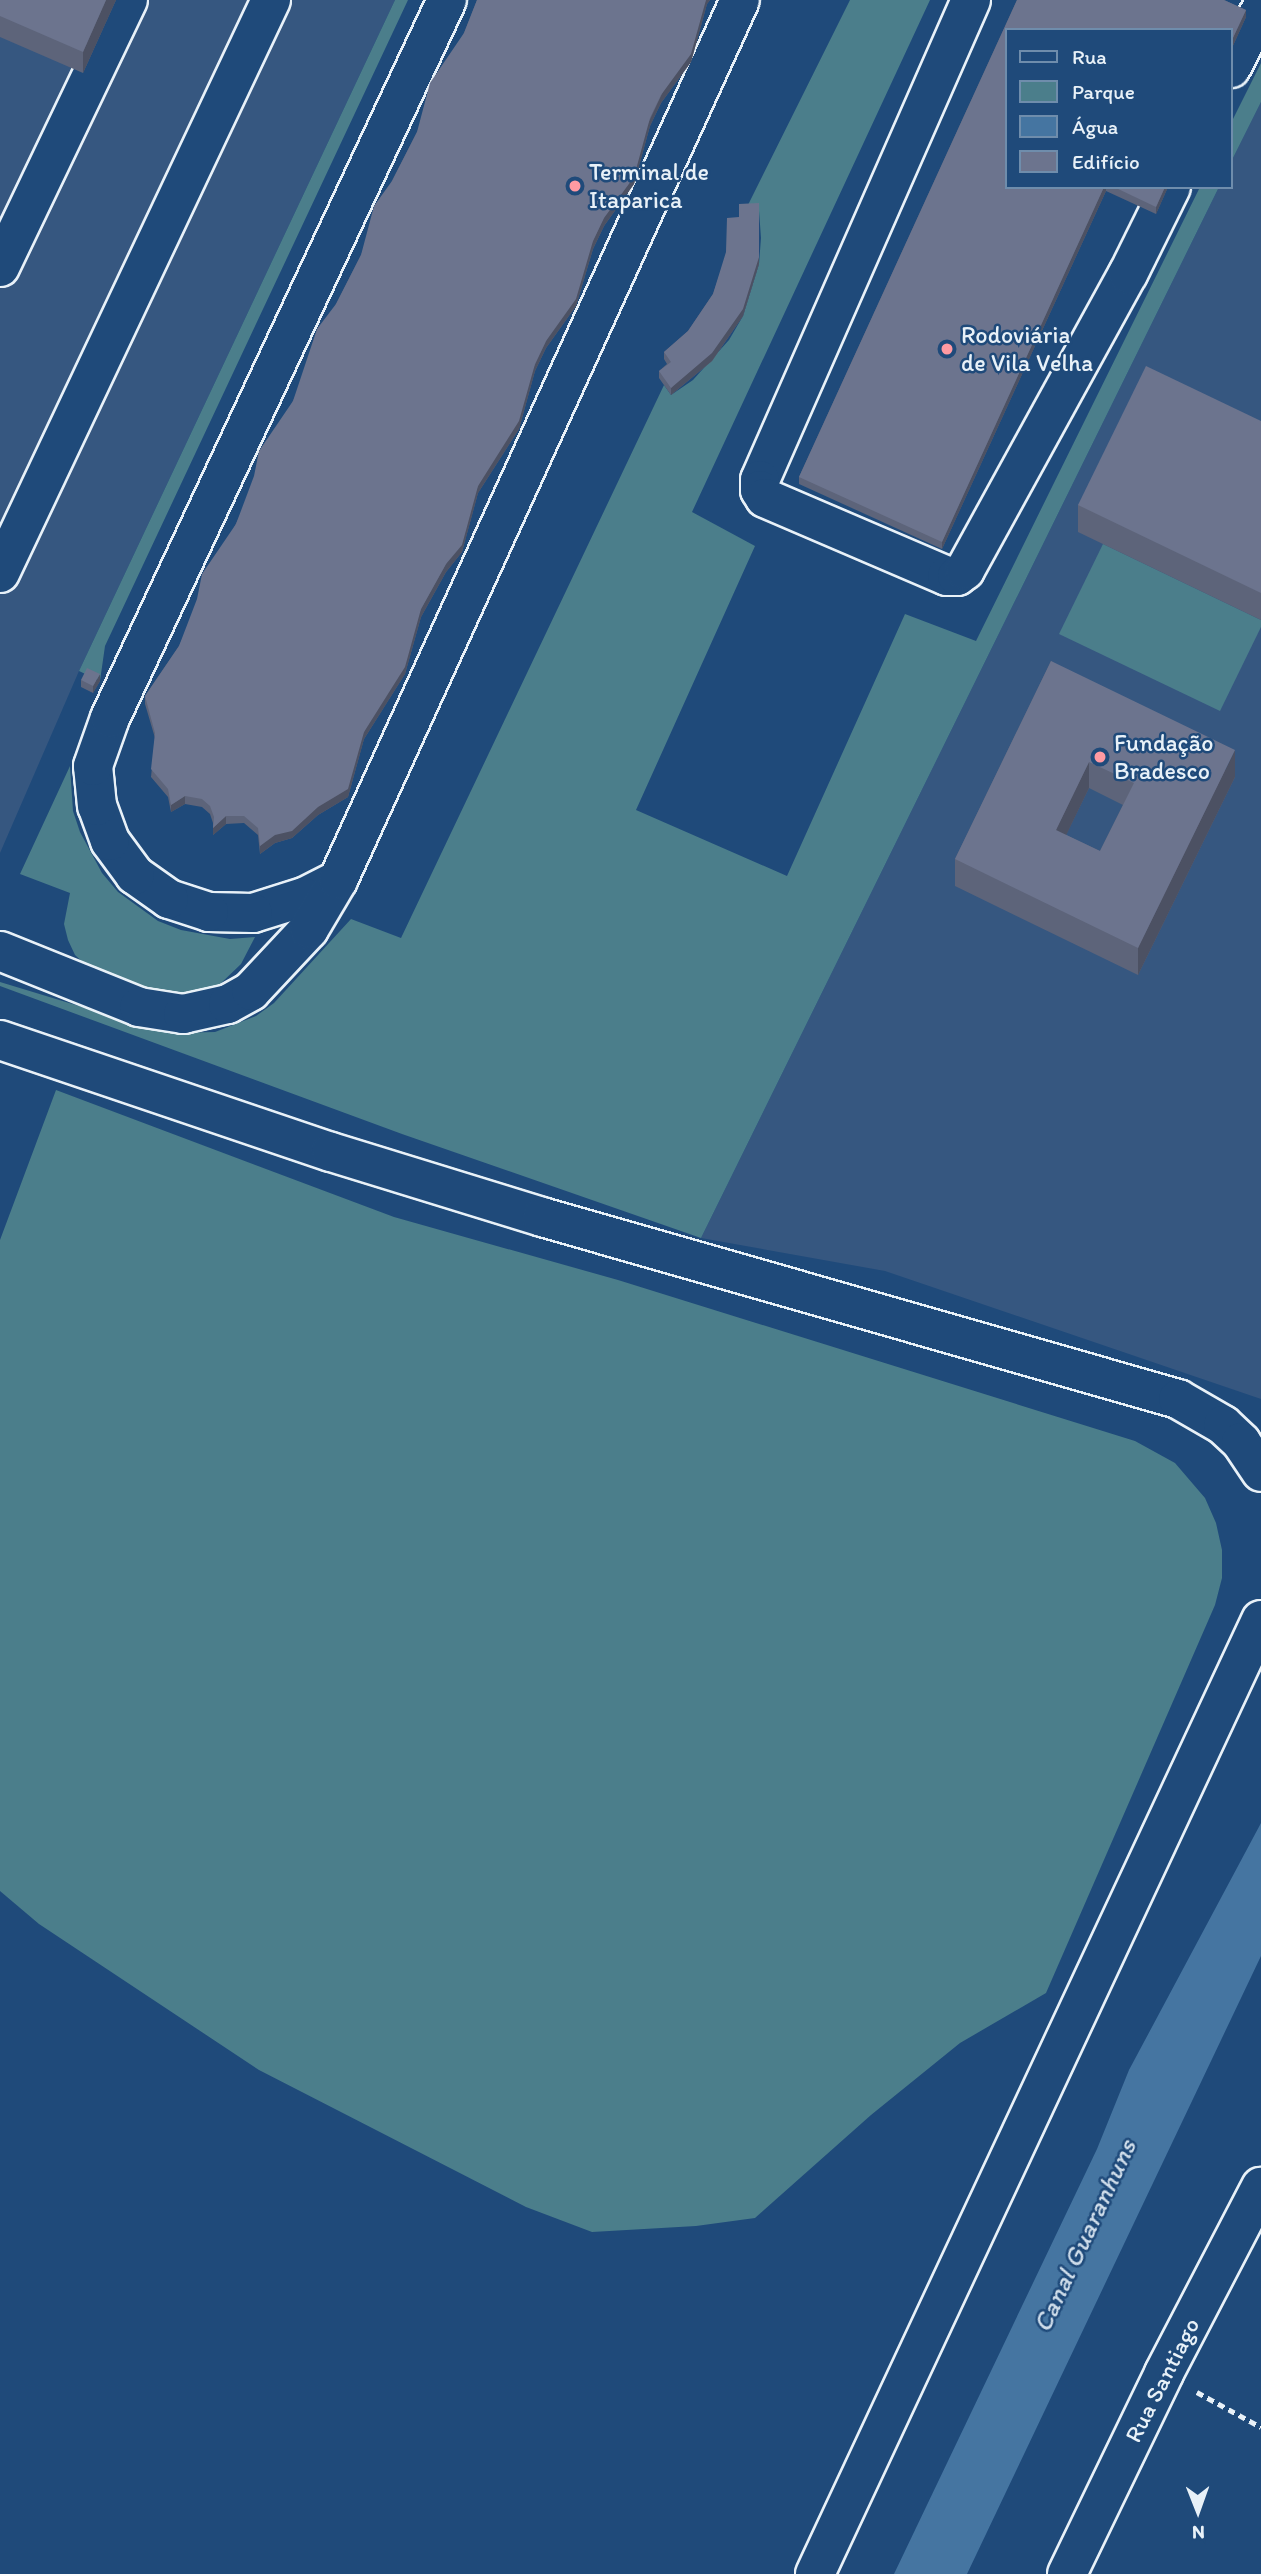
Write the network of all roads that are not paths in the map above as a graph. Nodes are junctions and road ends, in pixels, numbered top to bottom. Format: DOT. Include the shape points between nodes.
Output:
graph roads {
  1 [pos="128,0"];
  2 [pos="271,0"];
  3 [pos="447,0"];
  4 [pos="740,0"];
  5 [pos="971,0"];
  6 [pos="1261,9"];
  7 [pos="1233,64"];
  8 [pos="1170,189"];
  9 [pos="0,267"];
  10 [pos="0,573"];
  11 [pos="338,880"];
  12 [pos="0,951"];
  13 [pos="0,1040"];
  14 [pos="1261,1472"];
  15 [pos="1261,1620"];
  16 [pos="1261,2187"];
  17 [pos="815,2574"];
  18 [pos="1067,2574"];
  1 -- 9 [label="street"];
  2 -- 10 [label="street"];
  3 -- 11 [label="street" via="110,718 93,766 97,806 110,841 135,875 169,899 209,912 253,913 304,897"];
  4 -- 11 [label="street"];
  5 -- 8 [label="street" via="760,480 765,498 947,576 965,570"];
  6 -- 7 [label="street"];
  11 -- 12 [label="street" via="309,929 270,973 251,991 206,1011 183,1014 139,1007"];
  13 -- 14 [label="street" via="515,1209 1178,1399 1223,1424"];
  15 -- 17 [label="street"];
  16 -- 18 [label="street, Rua Santiago"];
}
